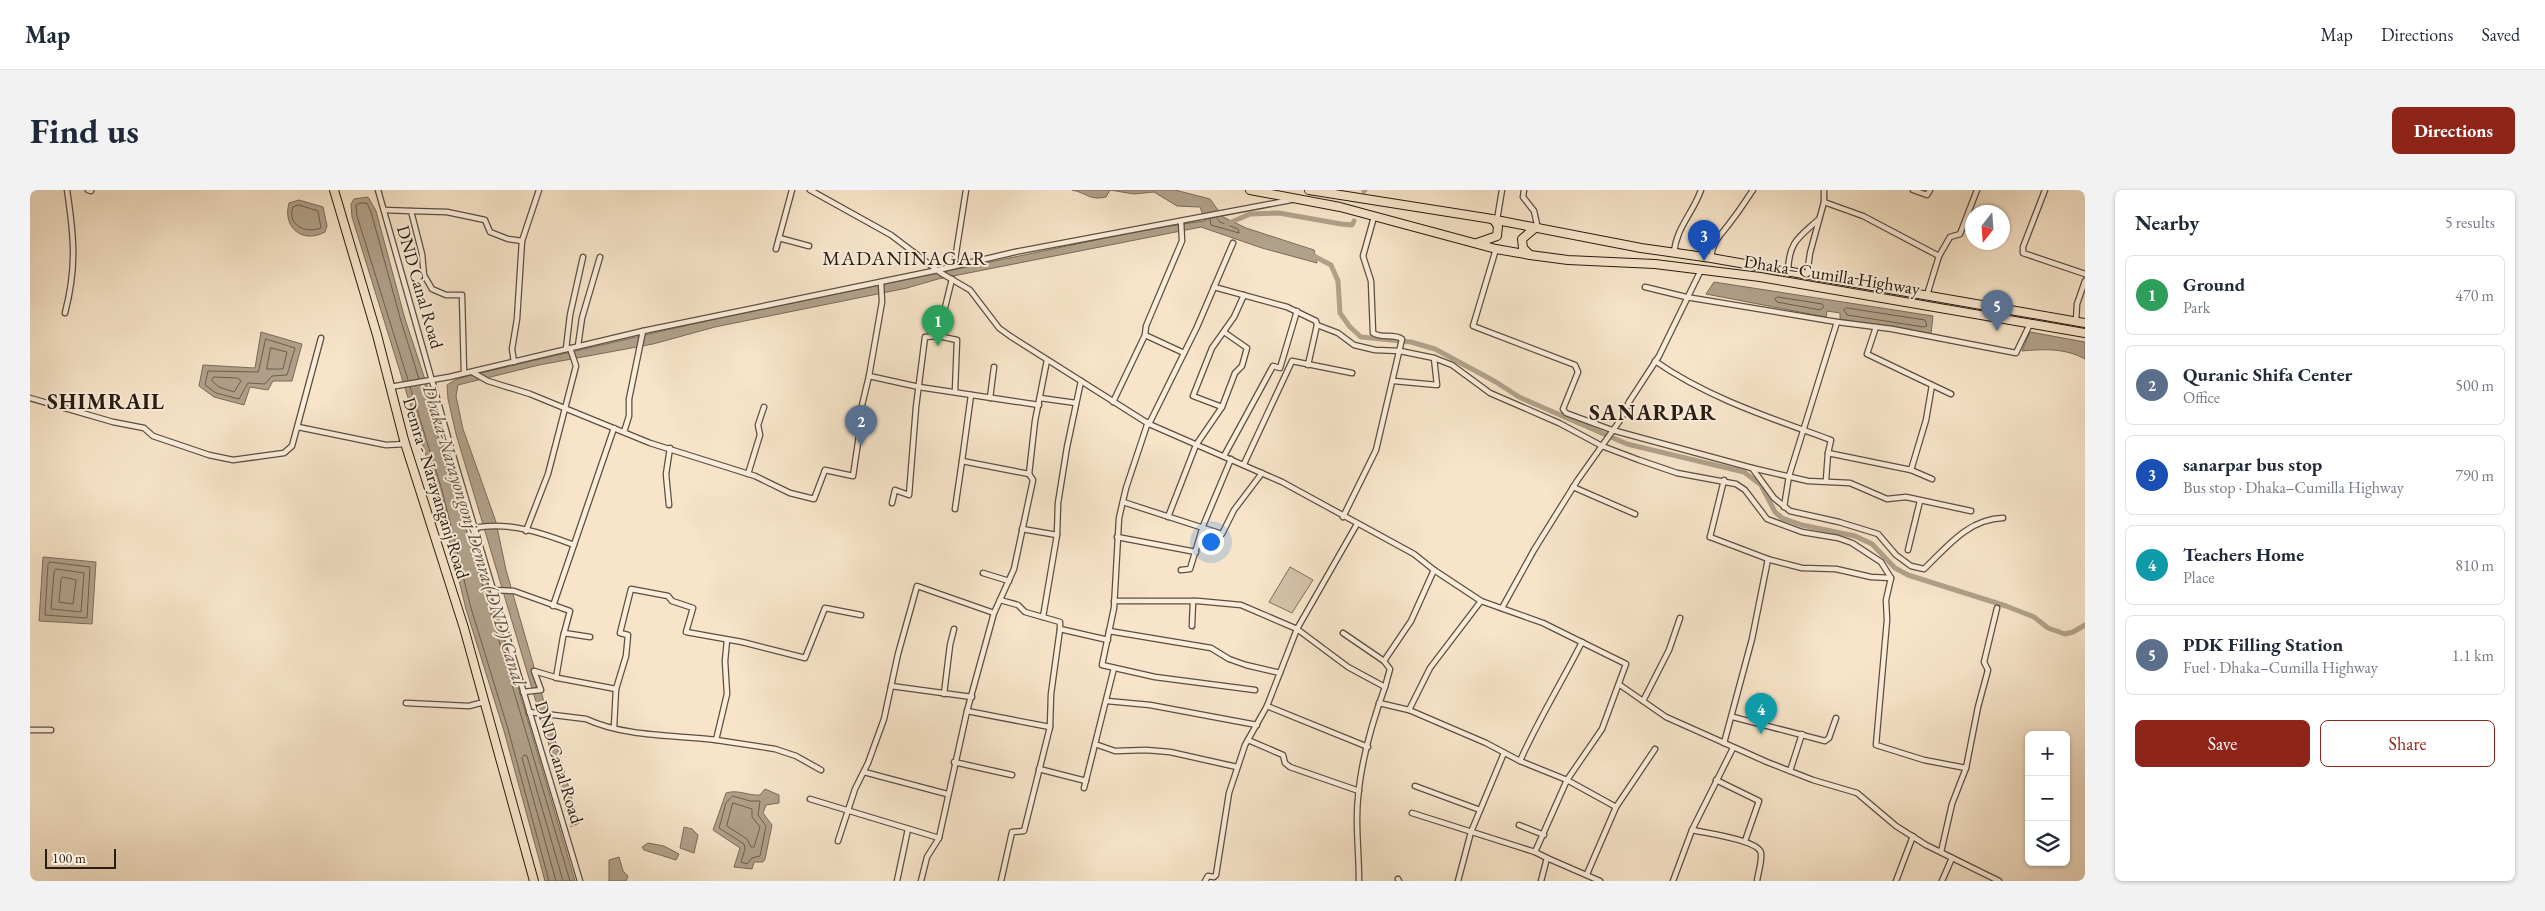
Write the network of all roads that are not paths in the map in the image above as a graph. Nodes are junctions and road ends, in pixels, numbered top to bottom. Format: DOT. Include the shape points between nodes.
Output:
graph roads {
  1 [pos="67,190"];
  2 [pos="334,190"];
  3 [pos="378,190"];
  4 [pos="539,190"];
  5 [pos="792,190"];
  6 [pos="810,190"];
  7 [pos="966,190"];
  8 [pos="1250,190"];
  9 [pos="1309,190"];
  10 [pos="1502,190"];
  11 [pos="1524,190"];
  12 [pos="1701,190"];
  13 [pos="1753,190"];
  14 [pos="1824,190"];
  15 [pos="1913,190"];
  16 [pos="1930,190"];
  17 [pos="1975,190"];
  18 [pos="2044,190"];
  19 [pos="1298,199"];
  20 [pos="1824,202"];
  21 [pos="384,210"];
  22 [pos="411,211"];
  23 [pos="1374,217"];
  24 [pos="1495,220"];
  25 [pos="1818,220"];
  26 [pos="1181,222"];
  27 [pos="1536,229"];
  28 [pos="779,238"];
  29 [pos="522,241"];
  30 [pos="1475,243"];
  31 [pos="1233,244"];
  32 [pos="809,246"];
  33 [pos="776,249"];
  34 [pos="1496,249"];
  35 [pos="1674,253"];
  36 [pos="1530,255"];
  37 [pos="1940,256"];
  38 [pos="583,257"];
  39 [pos="600,257"];
  40 [pos="1710,258"];
  41 [pos="954,266"];
  42 [pos="1701,270"];
  43 [pos="1788,271"];
  44 [pos="940,272"];
  45 [pos="2085,274"];
  46 [pos="1807,275"];
  47 [pos="950,279"];
  48 [pos="2085,281"];
  49 [pos="881,282"];
  50 [pos="1214,287"];
  51 [pos="1645,287"];
  52 [pos="1244,295"];
  53 [pos="1927,295"];
  54 [pos="1686,297"];
  55 [pos="1297,311"];
  56 [pos="64,313"];
  57 [pos="2076,321"];
  58 [pos="1837,322"];
  59 [pos="2085,323"];
  60 [pos="2030,324"];
  61 [pos="1317,326"];
  62 [pos="1876,327"];
  63 [pos="643,332"];
  64 [pos="1224,332"];
  65 [pos="2085,333"];
  66 [pos="1145,335"];
  67 [pos="938,336"];
  68 [pos="321,338"];
  69 [pos="578,346"];
  70 [pos="568,349"];
  71 [pos="1401,351"];
  72 [pos="1184,353"];
  73 [pos="1434,358"];
  74 [pos="1047,360"];
  75 [pos="1655,361"];
  76 [pos="514,362"];
  77 [pos="1308,365"];
  78 [pos="994,367"];
  79 [pos="472,372"];
  80 [pos="1352,373"];
  81 [pos="464,374"];
  82 [pos="869,376"];
  83 [pos="432,380"];
  84 [pos="1081,381"];
  85 [pos="1394,381"];
  86 [pos="1932,385"];
  87 [pos="390,387"];
  88 [pos="919,387"];
  89 [pos="955,391"];
  90 [pos="1951,394"];
  91 [pos="971,395"];
  92 [pos="30,398"];
  93 [pos="990,398"];
  94 [pos="1040,398"];
  95 [pos="1113,402"];
  96 [pos="1076,403"];
  97 [pos="1039,405"];
  98 [pos="764,407"];
  99 [pos="1222,407"];
  100 [pos="564,408"];
  101 [pos="1148,423"];
  102 [pos="298,427"];
  103 [pos="614,428"];
  104 [pos="1612,430"];
  105 [pos="1803,430"];
  106 [pos="624,432"];
  107 [pos="405,444"];
  108 [pos="1196,445"];
  109 [pos="1602,446"];
  110 [pos="670,448"];
  111 [pos="1828,453"];
  112 [pos="1224,456"];
  113 [pos="1231,459"];
  114 [pos="962,461"];
  115 [pos="1244,464"];
  116 [pos="1752,468"];
  117 [pos="1911,470"];
  118 [pos="1262,473"];
  119 [pos="748,474"];
  120 [pos="1029,474"];
  121 [pos="1789,476"];
  122 [pos="1932,479"];
  123 [pos="1724,480"];
  124 [pos="1826,480"];
  125 [pos="1573,487"];
  126 [pos="1920,501"];
  127 [pos="892,502"];
  128 [pos="1123,502"];
  129 [pos="669,505"];
  130 [pos="1784,507"];
  131 [pos="955,509"];
  132 [pos="1971,511"];
  133 [pos="1635,514"];
  134 [pos="1168,517"];
  135 [pos="1343,517"];
  136 [pos="2003,518"];
  137 [pos="1357,524"];
  138 [pos="1203,526"];
  139 [pos="474,528"];
  140 [pos="1022,529"];
  141 [pos="526,531"];
  142 [pos="1057,535"];
  143 [pos="1117,538"];
  144 [pos="574,545"];
  145 [pos="1908,550"];
  146 [pos="1196,552"];
  147 [pos="1768,559"];
  148 [pos="1181,570"];
  149 [pos="1434,570"];
  150 [pos="983,573"];
  151 [pos="1891,578"];
  152 [pos="1009,580"];
  153 [pos="493,590"];
  154 [pos="1000,600"];
  155 [pos="1114,601"];
  156 [pos="1193,601"];
  157 [pos="1481,601"];
  158 [pos="553,606"];
  159 [pos="1502,608"];
  160 [pos="1997,608"];
  161 [pos="994,613"];
  162 [pos="861,615"];
  163 [pos="1043,617"];
  164 [pos="1680,618"];
  165 [pos="1192,626"];
  166 [pos="954,629"];
  167 [pos="1060,629"];
  168 [pos="1297,629"];
  169 [pos="1109,631"];
  170 [pos="564,633"];
  171 [pos="1343,633"];
  172 [pos="590,637"];
  173 [pos="727,640"];
  174 [pos="1108,640"];
  175 [pos="1582,642"];
  176 [pos="1384,661"];
  177 [pos="1114,668"];
  178 [pos="1280,673"];
  179 [pos="556,678"];
  180 [pos="1620,685"];
  181 [pos="891,686"];
  182 [pos="1385,687"];
  183 [pos="616,689"];
  184 [pos="1255,690"];
  185 [pos="523,692"];
  186 [pos="944,694"];
  187 [pos="972,697"];
  188 [pos="1107,701"];
  189 [pos="484,702"];
  190 [pos="1643,702"];
  191 [pos="406,703"];
  192 [pos="1380,703"];
  193 [pos="1267,706"];
  194 [pos="1409,710"];
  195 [pos="967,711"];
  196 [pos="529,712"];
  197 [pos="1733,717"];
  198 [pos="1836,718"];
  199 [pos="1257,725"];
  200 [pos="614,727"];
  201 [pos="1050,727"];
  202 [pos="30,730"];
  203 [pos="51,730"];
  204 [pos="1802,734"];
  205 [pos="716,740"];
  206 [pos="1248,740"];
  207 [pos="1724,743"];
  208 [pos="1095,744"];
  209 [pos="1368,747"];
  210 [pos="1733,748"];
  211 [pos="1655,749"];
  212 [pos="1504,753"];
  213 [pos="1520,761"];
  214 [pos="954,762"];
  215 [pos="1237,767"];
  216 [pos="1966,768"];
  217 [pos="1040,769"];
  218 [pos="821,770"];
  219 [pos="1790,771"];
  220 [pos="864,772"];
  221 [pos="1012,775"];
  222 [pos="1567,780"];
  223 [pos="1716,780"];
  224 [pos="1086,781"];
  225 [pos="1415,786"];
  226 [pos="1084,788"];
  227 [pos="1359,791"];
  228 [pos="947,794"];
  229 [pos="810,799"];
  230 [pos="1616,807"];
  231 [pos="1480,810"];
  232 [pos="847,812"];
  233 [pos="1412,813"];
  234 [pos="1519,825"];
  235 [pos="908,829"];
  236 [pos="1692,830"];
  237 [pos="1470,832"];
  238 [pos="1544,835"];
  239 [pos="1913,836"];
  240 [pos="939,838"];
  241 [pos="838,841"];
  242 [pos="1745,841"];
  243 [pos="1534,852"];
  244 [pos="1941,852"];
  245 [pos="1547,858"];
  246 [pos="1952,858"];
  247 [pos="1587,874"];
  248 [pos="1591,879"];
  249 [pos="534,881"];
  250 [pos="580,881"];
  251 [pos="897,881"];
  252 [pos="921,881"];
  253 [pos="1001,881"];
  254 [pos="1205,881"];
  255 [pos="1359,881"];
  256 [pos="1458,881"];
  257 [pos="1541,881"];
  258 [pos="1600,881"];
  259 [pos="1673,881"];
  260 [pos="1757,881"];
  261 [pos="1896,881"];
  262 [pos="1942,881"];
  263 [pos="1999,881"];
  1 -- 56 [label="street" via="75,258"];
  2 -- 87 [label="main road, Demra - Narayanganj Road"];
  3 -- 21 [label="street, DND Canal Road"];
  4 -- 29 [label="street"];
  5 -- 28 [label="street"];
  6 -- 44 [label="street" via="891,235"];
  7 -- 41 [label="street"];
  8 -- 19 [label="main road, Dhaka–Cumilla Highway"];
  9 -- 24 [label="main road, Dhaka–Cumilla Highway"];
  10 -- 24 [label="street"];
  11 -- 27 [label="street" via="1523,197 1534,211"];
  12 -- 35 [label="street" via="1679,229"];
  13 -- 40 [label="street" via="1712,246"];
  14 -- 20 [label="street"];
  15 -- 16 [label="street" via="1927,195"];
  17 -- 37 [label="street" via="1960,234 1950,237"];
  18 -- 45 [label="street" via="2022,251"];
  19 -- 23 [label="main road, Dhaka–Cumilla Highway"];
  19 -- 26 [label="street"];
  20 -- 25 [label="street"];
  20 -- 37 [label="street" via="1863,216"];
  21 -- 22 [label="street"];
  21 -- 83 [label="street, DND Canal Road"];
  22 -- 29 [label="street" via="447,212 485,220 490,232"];
  22 -- 81 [label="street" via="424,275 432,289 446,295 462,295"];
  23 -- 30 [label="main road, Dhaka–Cumilla Highway"];
  23 -- 71 [label="street" via="1363,256 1371,281 1373,333 1399,337 1402,340"];
  24 -- 27 [label="main road, Dhaka–Cumilla Highway"];
  24 -- 30 [label="main road" via="1497,236"];
  25 -- 43 [label="street" via="1794,241"];
  25 -- 46 [label="street"];
  26 -- 41 [label="street" via="1105,234"];
  26 -- 66 [label="street" via="1182,242 1152,310"];
  27 -- 35 [label="main road, Dhaka–Cumilla Highway"];
  27 -- 36 [label="main road" via="1523,236 1521,243"];
  28 -- 32 [label="street"];
  28 -- 33 [label="street"];
  29 -- 76 [label="street" via="512,349"];
  30 -- 34 [label="main road, Dhaka–Cumilla Highway"];
  31 -- 50 [label="street"];
  34 -- 36 [label="main road, Dhaka–Cumilla Highway"];
  34 -- 104 [label="street" via="1474,326 1575,365 1578,372 1563,409"];
  35 -- 40 [label="main road, Dhaka–Cumilla Highway"];
  36 -- 42 [label="main road, Dhaka–Cumilla Highway"];
  37 -- 53 [label="street"];
  38 -- 70 [label="street" via="570,315"];
  39 -- 69 [label="street" via="582,318"];
  40 -- 43 [label="main road, Dhaka–Cumilla Highway"];
  41 -- 44 [label="street"];
  42 -- 54 [label="street"];
  42 -- 60 [label="main road, Dhaka–Cumilla Highway" via="1760,277"];
  43 -- 46 [label="main road, Dhaka–Cumilla Highway"];
  44 -- 47 [label="street"];
  44 -- 49 [label="street"];
  46 -- 53 [label="main road, Dhaka–Cumilla Highway"];
  47 -- 67 [label="street"];
  47 -- 74 [label="street" via="970,290 999,328"];
  48 -- 57 [label="street" via="2077,304"];
  49 -- 63 [label="street"];
  49 -- 82 [label="street" via="882,294"];
  50 -- 52 [label="street"];
  50 -- 72 [label="street"];
  51 -- 54 [label="street"];
  52 -- 55 [label="street"];
  52 -- 64 [label="street"];
  53 -- 57 [label="main road, Dhaka–Cumilla Highway"];
  54 -- 58 [label="street"];
  54 -- 75 [label="street"];
  55 -- 61 [label="street" via="1316,321"];
  55 -- 112 [label="street" via="1280,368 1273,366"];
  57 -- 59 [label="main road, Dhaka–Cumilla Highway"];
  58 -- 62 [label="street"];
  58 -- 105 [label="street"];
  60 -- 62 [label="street" via="2016,353"];
  60 -- 65 [label="main road, Dhaka–Cumilla Highway"];
  61 -- 71 [label="street" via="1338,333 1354,345"];
  61 -- 77 [label="street"];
  62 -- 86 [label="street" via="1867,354"];
  63 -- 69 [label="street"];
  63 -- 106 [label="street"];
  64 -- 99 [label="street" via="1247,348"];
  64 -- 99 [label="street" via="1212,348 1193,396"];
  66 -- 72 [label="street"];
  66 -- 95 [label="street"];
  67 -- 88 [label="street" via="925,337"];
  67 -- 89 [label="street" via="957,340"];
  68 -- 102 [label="street"];
  69 -- 70 [label="street"];
  70 -- 76 [label="street"];
  70 -- 100 [label="street" via="576,366"];
  71 -- 73 [label="street"];
  71 -- 85 [label="street"];
  72 -- 101 [label="street"];
  73 -- 85 [label="street" via="1437,385"];
  73 -- 109 [label="street" via="1452,365 1490,393 1559,422"];
  74 -- 84 [label="street"];
  74 -- 94 [label="street"];
  75 -- 104 [label="street"];
  75 -- 105 [label="street" via="1716,396"];
  76 -- 79 [label="street"];
  77 -- 80 [label="street"];
  77 -- 115 [label="street" via="1292,361"];
  78 -- 93 [label="street"];
  79 -- 81 [label="street"];
  79 -- 100 [label="street" via="488,381"];
  81 -- 83 [label="street"];
  82 -- 88 [label="street"];
  82 -- 119 [label="street" via="858,422 860,429 853,476 825,470 814,499 790,493"];
  83 -- 87 [label="street"];
  83 -- 139 [label="street, DND Canal Road"];
  84 -- 95 [label="street"];
  84 -- 96 [label="street"];
  85 -- 135 [label="street" via="1376,450"];
  86 -- 90 [label="street"];
  86 -- 117 [label="street" via="1926,420"];
  87 -- 107 [label="main road, Demra - Narayanganj Road"];
  88 -- 89 [label="street"];
  88 -- 127 [label="street" via="909,495 895,490"];
  89 -- 91 [label="street"];
  91 -- 93 [label="street"];
  91 -- 114 [label="street"];
  92 -- 102 [label="street" via="144,428 153,436 233,460 288,452"];
  93 -- 97 [label="street"];
  94 -- 96 [label="street"];
  94 -- 97 [label="street"];
  95 -- 101 [label="street"];
  96 -- 142 [label="street" via="1058,503"];
  97 -- 120 [label="street"];
  98 -- 119 [label="street" via="758,425 760,435"];
  99 -- 108 [label="street"];
  100 -- 103 [label="street"];
  100 -- 141 [label="street" via="548,474"];
  101 -- 108 [label="street"];
  101 -- 128 [label="street"];
  102 -- 107 [label="street" via="386,445"];
  103 -- 106 [label="street"];
  103 -- 144 [label="street"];
  104 -- 109 [label="street"];
  104 -- 116 [label="street"];
  105 -- 111 [label="street" via="1831,440"];
  105 -- 121 [label="street"];
  106 -- 110 [label="street"];
  107 -- 189 [label="main road, Demra - Narayanganj Road" via="464,628"];
  108 -- 112 [label="street"];
  108 -- 134 [label="street"];
  109 -- 123 [label="street" via="1678,473"];
  109 -- 125 [label="street"];
  110 -- 119 [label="street"];
  110 -- 129 [label="street" via="666,474"];
  111 -- 117 [label="street"];
  111 -- 124 [label="street"];
  112 -- 113 [label="street"];
  113 -- 115 [label="street"];
  113 -- 138 [label="street"];
  114 -- 120 [label="street"];
  114 -- 131 [label="street"];
  115 -- 118 [label="street"];
  116 -- 121 [label="street"];
  116 -- 130 [label="street"];
  117 -- 122 [label="street"];
  118 -- 135 [label="street"];
  118 -- 138 [label="street" via="1234,510 1222,534"];
  120 -- 140 [label="street" via="1034,480"];
  121 -- 124 [label="street" via="1808,481"];
  121 -- 130 [label="street"];
  123 -- 147 [label="street" via="1710,537"];
  123 -- 151 [label="street" via="1745,490 1767,519 1802,532 1852,543 1881,562"];
  124 -- 126 [label="street" via="1850,483 1887,499 1906,497"];
  125 -- 133 [label="street"];
  125 -- 159 [label="street"];
  126 -- 132 [label="street"];
  126 -- 145 [label="street"];
  128 -- 134 [label="street"];
  128 -- 143 [label="street"];
  130 -- 136 [label="street" via="1797,514 1878,534 1896,555 1911,566 1924,570 1945,546 1978,522"];
  134 -- 138 [label="street"];
  135 -- 137 [label="street"];
  137 -- 149 [label="street" via="1414,554"];
  137 -- 168 [label="street"];
  138 -- 146 [label="street"];
  139 -- 141 [label="street" via="498,524"];
  139 -- 153 [label="street, DND Canal Road"];
  140 -- 142 [label="street"];
  140 -- 152 [label="street"];
  141 -- 144 [label="street"];
  142 -- 163 [label="street"];
  143 -- 146 [label="street"];
  143 -- 155 [label="street"];
  144 -- 158 [label="street"];
  146 -- 148 [label="street" via="1190,569"];
  147 -- 151 [label="street" via="1802,568 1836,569"];
  147 -- 197 [label="street"];
  149 -- 157 [label="street"];
  149 -- 176 [label="street" via="1411,621"];
  150 -- 152 [label="street"];
  151 -- 216 [label="street" via="1886,600 1876,744 1924,760"];
  152 -- 154 [label="street"];
  153 -- 158 [label="street" via="514,591"];
  153 -- 185 [label="street, DND Canal Road"];
  154 -- 161 [label="street"];
  154 -- 163 [label="street"];
  155 -- 156 [label="street"];
  155 -- 169 [label="street"];
  156 -- 165 [label="street"];
  156 -- 168 [label="street" via="1241,605"];
  157 -- 159 [label="street"];
  157 -- 194 [label="street" via="1430,668"];
  158 -- 170 [label="street" via="570,611"];
  159 -- 175 [label="street"];
  160 -- 216 [label="street" via="1984,662 1988,670"];
  161 -- 181 [label="street" via="917,586"];
  161 -- 187 [label="street"];
  162 -- 173 [label="street" via="825,608 805,658"];
  163 -- 167 [label="street" via="1060,622"];
  164 -- 190 [label="street" via="1669,650"];
  166 -- 186 [label="street"];
  167 -- 174 [label="street"];
  167 -- 201 [label="street"];
  168 -- 178 [label="street"];
  168 -- 182 [label="street" via="1348,667"];
  169 -- 174 [label="street"];
  169 -- 178 [label="street" via="1211,648 1229,659"];
  170 -- 172 [label="street"];
  170 -- 179 [label="street"];
  171 -- 176 [label="street"];
  173 -- 183 [label="street" via="686,632 693,608 672,601 668,596 631,589 620,633 628,635 626,656"];
  173 -- 205 [label="street" via="727,694"];
  174 -- 177 [label="street" via="1102,665"];
  175 -- 180 [label="street" via="1626,664"];
  175 -- 213 [label="street"];
  176 -- 182 [label="street" via="1390,670"];
  177 -- 184 [label="street" via="1155,677"];
  177 -- 188 [label="street"];
  178 -- 193 [label="street"];
  179 -- 183 [label="street"];
  179 -- 185 [label="street" via="534,671 541,690"];
  180 -- 190 [label="street"];
  180 -- 222 [label="street" via="1602,728"];
  181 -- 186 [label="street"];
  181 -- 220 [label="street" via="884,719"];
  182 -- 192 [label="street"];
  183 -- 200 [label="street"];
  185 -- 196 [label="street, DND Canal Road"];
  186 -- 187 [label="street"];
  187 -- 195 [label="street"];
  188 -- 199 [label="street" via="1150,705"];
  188 -- 208 [label="street"];
  189 -- 191 [label="street" via="470,706"];
  189 -- 249 [label="main road, Demra - Narayanganj Road"];
  190 -- 207 [label="street" via="1666,718"];
  192 -- 194 [label="street"];
  192 -- 209 [label="street"];
  193 -- 199 [label="street"];
  193 -- 209 [label="street"];
  194 -- 212 [label="street"];
  195 -- 201 [label="street"];
  195 -- 214 [label="street"];
  196 -- 200 [label="street" via="586,719"];
  196 -- 250 [label="street, DND Canal Road"];
  197 -- 204 [label="street"];
  197 -- 207 [label="street"];
  198 -- 204 [label="street" via="1828,740"];
  199 -- 206 [label="street"];
  200 -- 205 [label="street"];
  201 -- 217 [label="street"];
  202 -- 203 [label="street"];
  204 -- 219 [label="street"];
  205 -- 218 [label="street" via="775,749"];
  206 -- 215 [label="street"];
  206 -- 227 [label="street" via="1283,755 1285,763 1290,766"];
  207 -- 210 [label="street"];
  208 -- 215 [label="street" via="1115,751 1170,752"];
  208 -- 224 [label="street"];
  209 -- 227 [label="street"];
  210 -- 219 [label="street"];
  210 -- 223 [label="street"];
  211 -- 230 [label="street"];
  212 -- 213 [label="street"];
  212 -- 231 [label="street"];
  213 -- 222 [label="street"];
  214 -- 221 [label="street"];
  214 -- 228 [label="street"];
  215 -- 254 [label="street" via="1229,793 1216,875 1208,876"];
  216 -- 244 [label="street" via="1952,804"];
  217 -- 224 [label="street"];
  217 -- 253 [label="street" via="1026,828 1012,832"];
  219 -- 239 [label="street" via="1857,793"];
  220 -- 228 [label="street"];
  220 -- 232 [label="street"];
  222 -- 230 [label="street"];
  222 -- 238 [label="street"];
  223 -- 236 [label="street"];
  223 -- 242 [label="street" via="1759,801"];
  224 -- 226 [label="street"];
  225 -- 231 [label="street"];
  227 -- 255 [label="street"];
  228 -- 240 [label="street"];
  229 -- 232 [label="street"];
  230 -- 247 [label="street"];
  231 -- 237 [label="street"];
  232 -- 235 [label="street"];
  232 -- 241 [label="street"];
  233 -- 237 [label="street"];
  234 -- 238 [label="street"];
  235 -- 240 [label="street"];
  235 -- 251 [label="street"];
  236 -- 242 [label="street"];
  236 -- 259 [label="street"];
  237 -- 243 [label="street"];
  237 -- 256 [label="street"];
  238 -- 243 [label="street"];
  239 -- 244 [label="street"];
  239 -- 261 [label="street"];
  240 -- 252 [label="street" via="927,857"];
  242 -- 260 [label="street" via="1761,853"];
  243 -- 245 [label="street"];
  244 -- 246 [label="street"];
  245 -- 247 [label="street"];
  245 -- 257 [label="street"];
  246 -- 262 [label="street"];
  246 -- 263 [label="street"];
  247 -- 248 [label="street"];
  248 -- 258 [label="street"];
}
